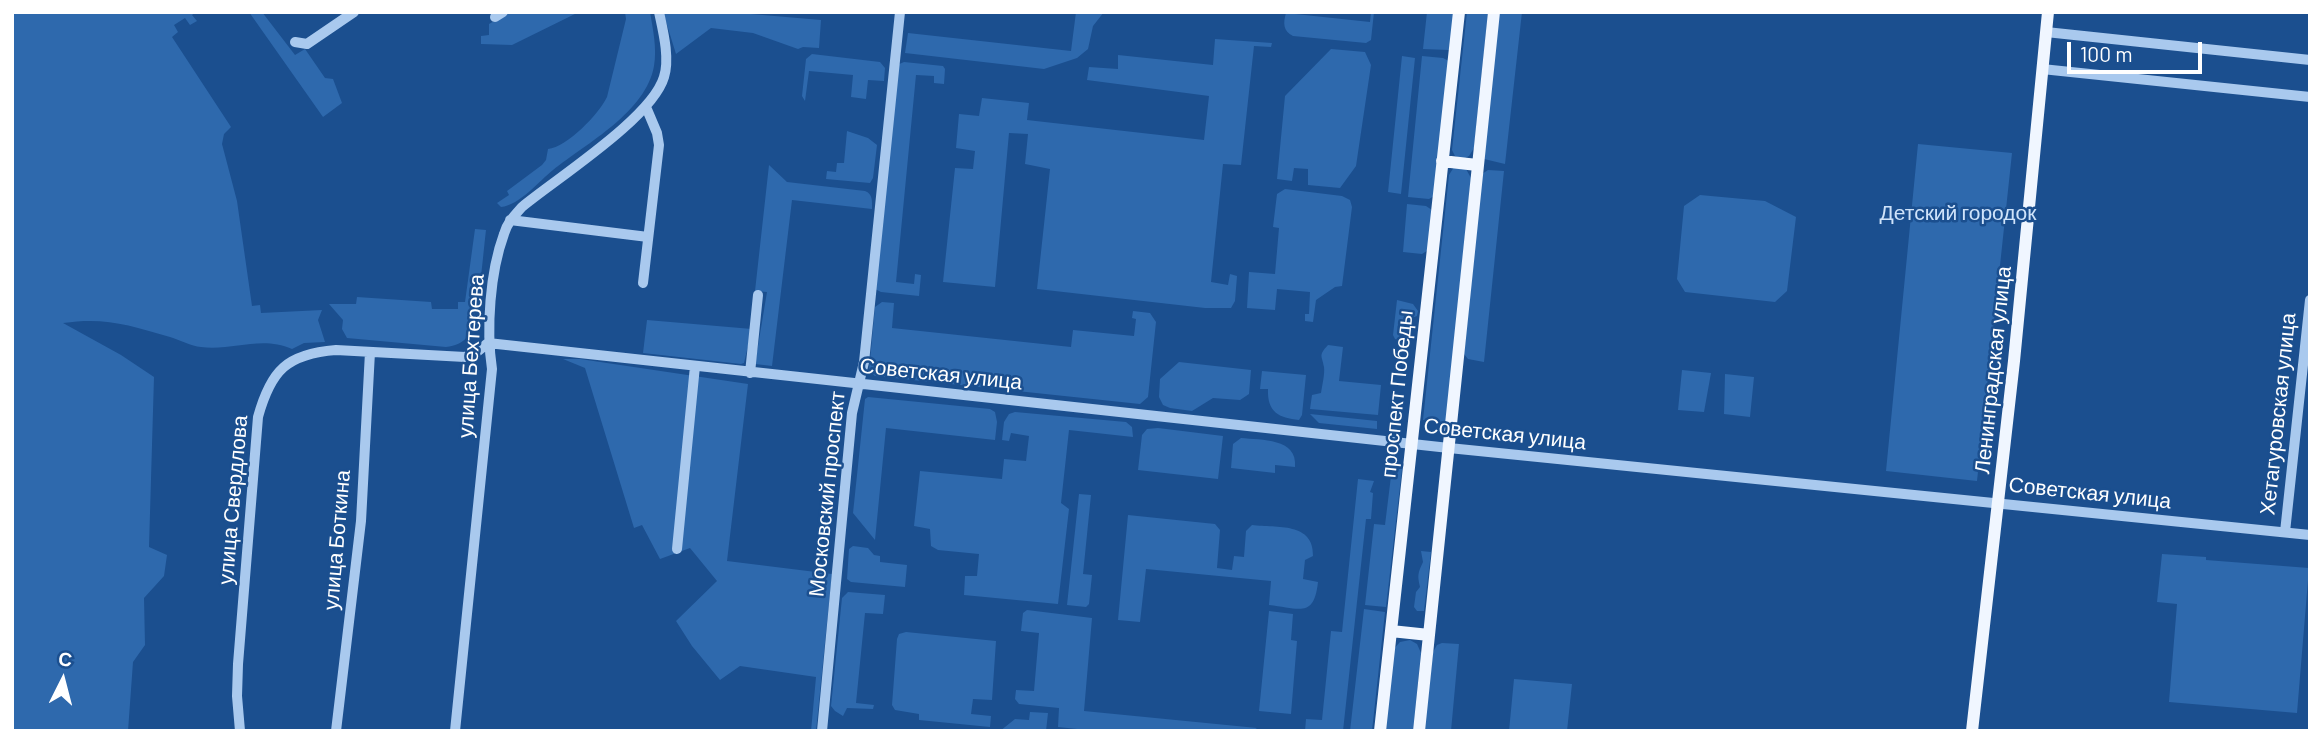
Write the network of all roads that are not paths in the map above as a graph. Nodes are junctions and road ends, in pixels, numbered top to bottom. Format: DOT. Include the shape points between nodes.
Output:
graph roads {
  1 [pos="354,12"];
  2 [pos="659,12"];
  3 [pos="900,12"];
  4 [pos="1459,12"];
  5 [pos="1494,12"];
  6 [pos="2048,12"];
  7 [pos="2046,32"];
  8 [pos="295,42"];
  9 [pos="2310,60"];
  10 [pos="2042,69"];
  11 [pos="2310,97"];
  12 [pos="646,107"];
  13 [pos="1442,161"];
  14 [pos="1477,165"];
  15 [pos="510,220"];
  16 [pos="649,237"];
  17 [pos="643,283"];
  18 [pos="758,295"];
  19 [pos="2310,300"];
  20 [pos="488,343"];
  21 [pos="370,352"];
  22 [pos="695,366"];
  23 [pos="750,373"];
  24 [pos="858,385"];
  25 [pos="1411,443"];
  26 [pos="1449,448"];
  27 [pos="1997,503"];
  28 [pos="2285,532"];
  29 [pos="2310,535"];
  30 [pos="677,549"];
  31 [pos="1391,631"];
  32 [pos="1429,635"];
  33 [pos="240,731"];
  34 [pos="335,731"];
  35 [pos="455,731"];
  36 [pos="822,731"];
  37 [pos="1380,731"];
  38 [pos="1419,731"];
  39 [pos="1972,731"];
  1 -- 8 [label="street" via="307,44"];
  2 -- 12 [label="street, улица Бехтерева" via="666,64 664,77"];
  3 -- 24 [label="street, Московский проспект"];
  4 -- 13 [label="main road, проспект Победы"];
  5 -- 14 [label="main road"];
  6 -- 7 [label="main road, Ленинградская улица"];
  7 -- 9 [label="street"];
  7 -- 10 [label="main road, Ленинградская улица"];
  10 -- 11 [label="street"];
  10 -- 27 [label="main road, Ленинградская улица"];
  12 -- 15 [label="street, улица Бехтерева"];
  12 -- 16 [label="street" via="659,145"];
  13 -- 14 [label="main road"];
  13 -- 25 [label="main road, проспект Победы"];
  14 -- 26 [label="main road"];
  15 -- 16 [label="street"];
  15 -- 20 [label="street, улица Бехтерева" via="496,267"];
  16 -- 17 [label="street"];
  18 -- 23 [label="street"];
  19 -- 28 [label="street, Хетагуровская улица"];
  20 -- 21 [label="street, улица Свердлова" via="465,357"];
  20 -- 22 [label="street, Советская улица"];
  20 -- 35 [label="street, улица Бехтерева" via="492,369"];
  21 -- 33 [label="street, улица Свердлова" via="336,350 290,360 265,392 258,416 238,664"];
  21 -- 34 [label="street, улица Боткина" via="361,521"];
  22 -- 23 [label="street, Советская улица"];
  22 -- 30 [label="street"];
  23 -- 24 [label="street, Советская улица"];
  24 -- 25 [label="street, Советская улица"];
  24 -- 36 [label="street, Московский проспект"];
  25 -- 26 [label="street, Советская улица"];
  25 -- 31 [label="main road, проспект Победы"];
  26 -- 27 [label="street, Советская улица"];
  26 -- 32 [label="main road"];
  27 -- 28 [label="street, Советская улица"];
  27 -- 39 [label="main road, Ленинградская улица"];
  28 -- 29 [label="street, Советская улица"];
  31 -- 32 [label="main road"];
  31 -- 37 [label="main road, проспект Победы"];
  32 -- 38 [label="main road"];
}
